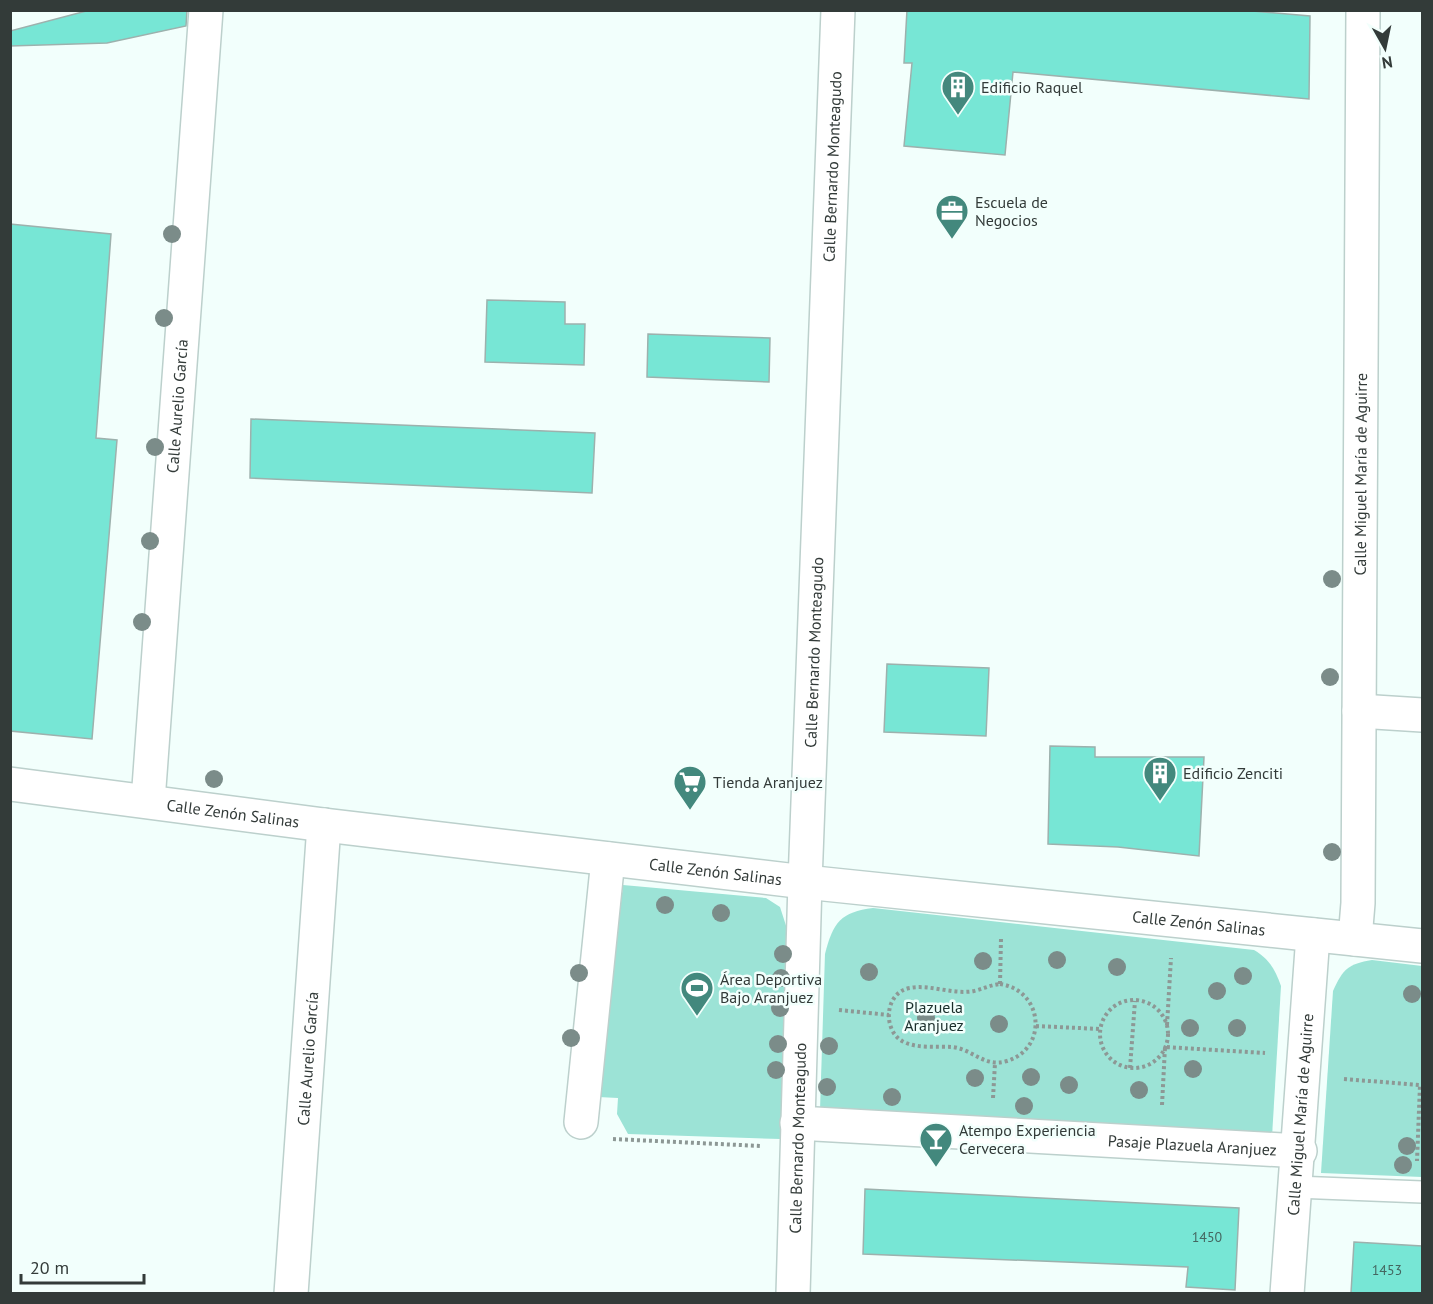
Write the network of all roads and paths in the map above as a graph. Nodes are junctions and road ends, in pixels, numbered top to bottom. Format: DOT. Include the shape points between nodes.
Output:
graph roads {
  1 [pos="206,10"];
  2 [pos="838,10"];
  3 [pos="1364,10"];
  4 [pos="1359,711"];
  5 [pos="1422,715"];
  6 [pos="10,784"];
  7 [pos="148,801"];
  8 [pos="324,825"];
  9 [pos="608,859"];
  10 [pos="805,882"];
  11 [pos="1001,932"];
  12 [pos="1313,935"];
  13 [pos="1355,939"];
  14 [pos="1422,946"];
  15 [pos="1172,949"];
  16 [pos="1000,984"];
  17 [pos="1135,1001"];
  18 [pos="837,1009"];
  19 [pos="889,1015"];
  20 [pos="1036,1026"];
  21 [pos="1167,1026"];
  22 [pos="1100,1029"];
  23 [pos="1165,1047"];
  24 [pos="1265,1053"];
  25 [pos="995,1063"];
  26 [pos="1130,1068"];
  27 [pos="1344,1079"];
  28 [pos="1421,1085"];
  29 [pos="993,1104"];
  30 [pos="1161,1112"];
  31 [pos="581,1122"];
  32 [pos="797,1135"];
  33 [pos="1300,1151"];
  34 [pos="1295,1187"];
  35 [pos="1419,1192"];
  36 [pos="291,1293"];
  37 [pos="793,1293"];
  38 [pos="1287,1293"];
  1 -- 7 [label="street, Calle Aurelio García"];
  2 -- 10 [label="street, Calle Bernardo Monteagudo"];
  3 -- 4 [label="street, Calle Miguel María de Aguirre"];
  4 -- 5 [label="street"];
  4 -- 13 [label="street, Calle Miguel María de Aguirre"];
  6 -- 7 [label="street, Calle Zenón Salinas"];
  7 -- 8 [label="street, Calle Zenón Salinas"];
  8 -- 9 [label="street, Calle Zenón Salinas"];
  8 -- 36 [label="street, Calle Aurelio García"];
  9 -- 10 [label="street, Calle Zenón Salinas"];
  9 -- 31 [label="street"];
  10 -- 12 [label="street, Calle Zenón Salinas"];
  10 -- 32 [label="street, Calle Bernardo Monteagudo"];
  11 -- 16 [label="path"];
  12 -- 13 [label="street, Calle Zenón Salinas"];
  12 -- 33 [label="street, Calle Miguel María de Aguirre"];
  13 -- 14 [label="street, Calle Zenón Salinas"];
  15 -- 21 [label="path"];
  16 -- 19 [label="path" via="973,991 909,988 895,995"];
  16 -- 20 [label="path" via="1024,993 1032,1005"];
  17 -- 21 [label="path" via="1155,1008"];
  17 -- 22 [label="path" via="1116,1005 1102,1020"];
  17 -- 26 [label="path"];
  18 -- 19 [label="path"];
  19 -- 25 [label="path" via="892,1032 909,1045 964,1048 981,1061"];
  20 -- 22 [label="path"];
  20 -- 25 [label="path" via="1032,1040 1020,1054"];
  21 -- 23 [label="path"];
  22 -- 26 [label="path" via="1104,1051"];
  23 -- 24 [label="path"];
  23 -- 26 [label="path" via="1151,1063"];
  23 -- 30 [label="path"];
  25 -- 29 [label="path"];
  27 -- 28 [label="path"];
  28 -- 35 [label="path"];
  31 -- 32 [label="path" via="615,1140"];
  32 -- 33 [label="street, Pasaje Plazuela Aranjuez"];
  32 -- 37 [label="street, Calle Bernardo Monteagudo"];
  33 -- 34 [label="street, Calle Miguel María de Aguirre"];
  34 -- 35 [label="lane"];
  34 -- 38 [label="street, Calle Miguel María de Aguirre"];
}
